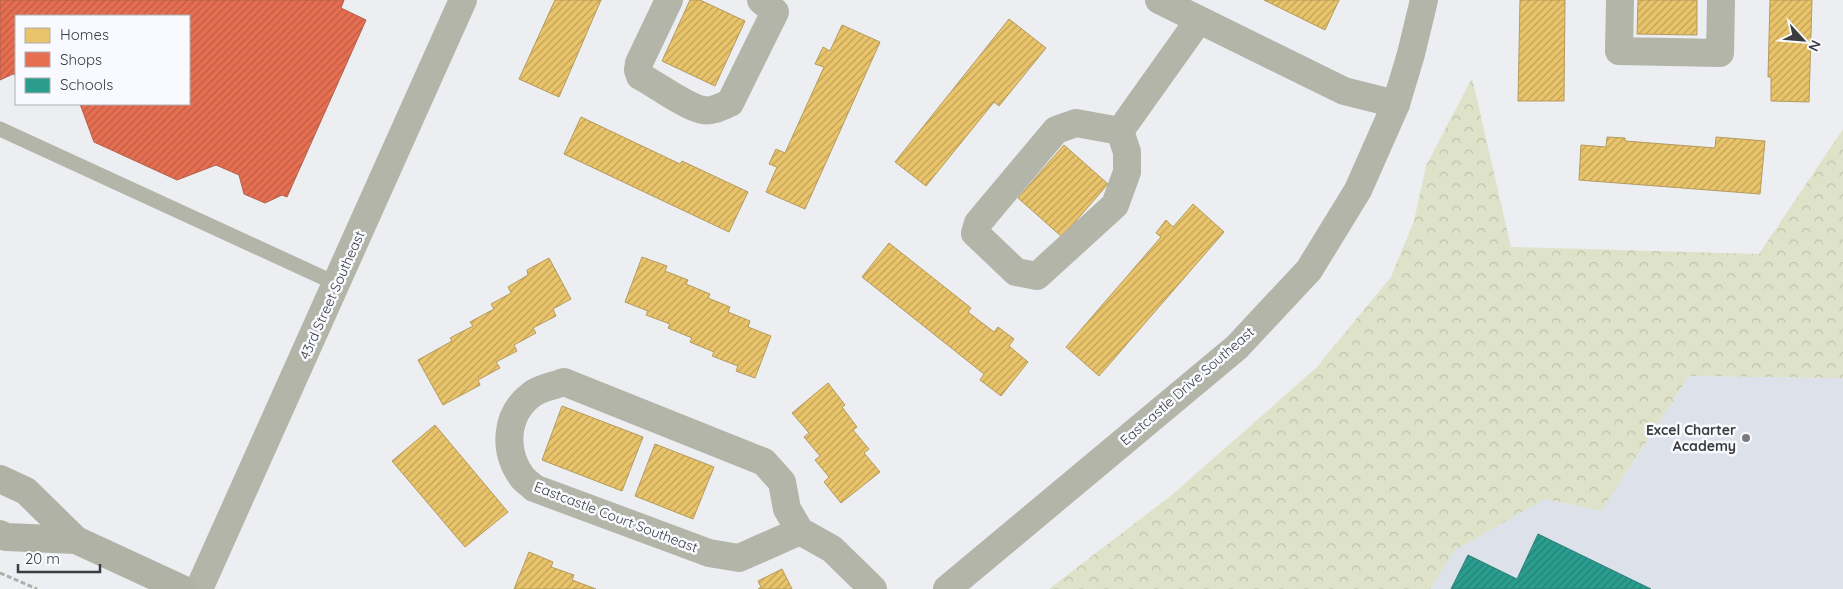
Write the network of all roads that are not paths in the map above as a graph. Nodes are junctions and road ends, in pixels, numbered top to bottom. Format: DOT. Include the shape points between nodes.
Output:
graph roads {
  1 [pos="463,0"];
  2 [pos="668,0"];
  3 [pos="761,0"];
  4 [pos="1159,0"];
  5 [pos="1424,0"];
  6 [pos="1620,0"];
  7 [pos="1721,0"];
  8 [pos="1199,20"];
  9 [pos="1396,104"];
  10 [pos="0,129"];
  11 [pos="1120,130"];
  12 [pos="337,284"];
  13 [pos="0,479"];
  14 [pos="800,531"];
  15 [pos="0,534"];
  16 [pos="76,540"];
  17 [pos="182,589"];
  18 [pos="199,589"];
  19 [pos="873,589"];
  20 [pos="947,589"];
  1 -- 12 [label="street, 43rd Street Southeast"];
  2 -- 3 [label="street" via="638,70 640,76 703,110 718,109 730,102 775,12"];
  4 -- 8 [label="street"];
  5 -- 9 [label="street, Eastcastle Drive Southeast"];
  6 -- 7 [label="street" via="1619,51 1720,53"];
  8 -- 9 [label="street" via="1344,91"];
  8 -- 11 [label="street"];
  9 -- 20 [label="street, Eastcastle Drive Southeast" via="1358,190 1309,270 1237,347"];
  10 -- 12 [label="lane"];
  11 -- 11 [label="street" via="1127,152 1127,172 1115,205 1037,276 1016,272 975,233 978,223 1056,130 1076,123"];
  12 -- 18 [label="street, 43rd Street Southeast"];
  13 -- 16 [label="main road" via="26,491"];
  14 -- 14 [label="street, Eastcastle Court Southeast" via="787,509 782,482 764,462 564,382 532,394 515,412 508,434 511,455 522,478 534,488 709,553 740,558"];
  14 -- 19 [label="street" via="832,549"];
  15 -- 16 [label="main road" via="6,537"];
  16 -- 17 [label="main road"];
}
